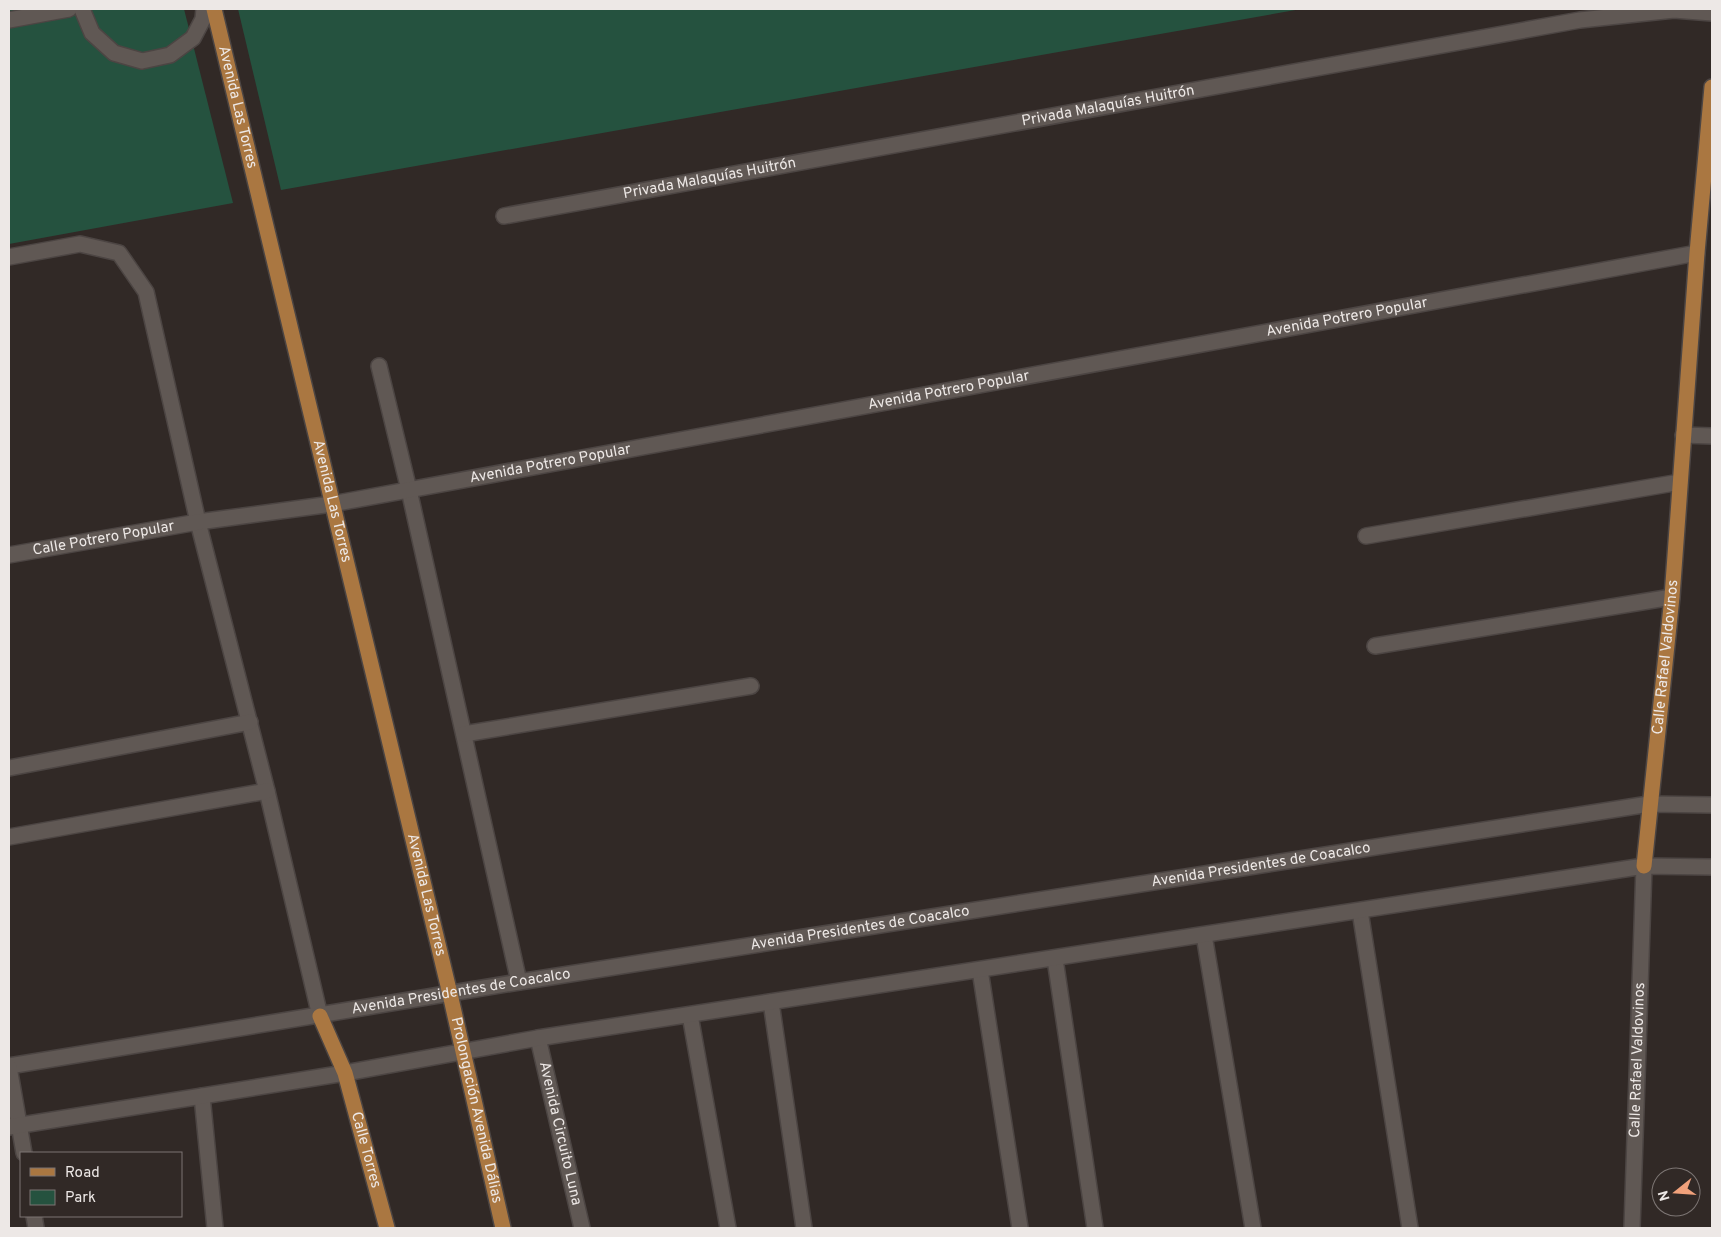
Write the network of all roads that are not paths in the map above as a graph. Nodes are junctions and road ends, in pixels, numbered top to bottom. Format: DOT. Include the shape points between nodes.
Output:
graph roads {
  1 [pos="68,9"];
  2 [pos="82,9"];
  3 [pos="204,9"];
  4 [pos="214,9"];
  5 [pos="1712,13"];
  6 [pos="9,20"];
  7 [pos="1712,87"];
  8 [pos="504,216"];
  9 [pos="1697,253"];
  10 [pos="9,257"];
  11 [pos="379,366"];
  12 [pos="1684,435"];
  13 [pos="1712,436"];
  14 [pos="1680,482"];
  15 [pos="410,490"];
  16 [pos="332,504"];
  17 [pos="198,522"];
  18 [pos="1366,536"];
  19 [pos="9,555"];
  20 [pos="1672,597"];
  21 [pos="1375,646"];
  22 [pos="751,686"];
  23 [pos="250,722"];
  24 [pos="464,734"];
  25 [pos="9,768"];
  26 [pos="267,791"];
  27 [pos="1649,804"];
  28 [pos="1712,805"];
  29 [pos="9,837"];
  30 [pos="1644,866"];
  31 [pos="1712,867"];
  32 [pos="1360,911"];
  33 [pos="1204,935"];
  34 [pos="1055,958"];
  35 [pos="980,970"];
  36 [pos="519,982"];
  37 [pos="450,994"];
  38 [pos="771,1002"];
  39 [pos="690,1015"];
  40 [pos="320,1016"];
  41 [pos="538,1038"];
  42 [pos="463,1052"];
  43 [pos="9,1067"];
  44 [pos="345,1073"];
  45 [pos="202,1096"];
  46 [pos="14,1126"];
  47 [pos="24,1152"];
  48 [pos="215,1228"];
  49 [pos="387,1228"];
  50 [pos="503,1228"];
  51 [pos="582,1228"];
  52 [pos="728,1228"];
  53 [pos="804,1228"];
  54 [pos="1020,1228"];
  55 [pos="1095,1228"];
  56 [pos="1253,1228"];
  57 [pos="1410,1228"];
  58 [pos="1632,1228"];
  1 -- 6 [label="street"];
  2 -- 3 [label="street" via="92,33 114,53 142,60 170,55 193,38 203,19"];
  4 -- 16 [label="main road, Avenida Las Torres"];
  5 -- 8 [label="street, Privada Malaquías Huitrón" via="1674,10 1580,20"];
  7 -- 9 [label="main road, Calle Rafael Valdovinos"];
  9 -- 12 [label="main road, Calle Rafael Valdovinos"];
  9 -- 15 [label="street, Avenida Potrero Popular"];
  10 -- 17 [label="street" via="80,244 119,254 146,292"];
  11 -- 15 [label="street"];
  12 -- 13 [label="street"];
  12 -- 14 [label="main road, Calle Rafael Valdovinos"];
  14 -- 18 [label="street"];
  14 -- 20 [label="main road, Calle Rafael Valdovinos"];
  15 -- 16 [label="street, Avenida Potrero Popular"];
  15 -- 24 [label="street"];
  16 -- 17 [label="street, Avenida Potrero Popular"];
  16 -- 37 [label="main road, Avenida Las Torres"];
  17 -- 19 [label="street, Calle Potrero Popular"];
  17 -- 23 [label="street"];
  20 -- 21 [label="street"];
  20 -- 27 [label="main road, Calle Rafael Valdovinos"];
  22 -- 24 [label="street"];
  23 -- 25 [label="street"];
  23 -- 26 [label="street"];
  24 -- 36 [label="street"];
  26 -- 29 [label="street"];
  26 -- 40 [label="street"];
  27 -- 28 [label="street, Avenida Presidentes de Coacalco"];
  27 -- 30 [label="main road, Calle Rafael Valdovinos"];
  27 -- 36 [label="street, Avenida Presidentes de Coacalco"];
  30 -- 31 [label="street"];
  30 -- 32 [label="street"];
  30 -- 58 [label="street, Calle Rafael Valdovinos"];
  32 -- 33 [label="street"];
  32 -- 57 [label="street"];
  33 -- 34 [label="street"];
  33 -- 56 [label="street"];
  34 -- 35 [label="street"];
  34 -- 55 [label="street"];
  35 -- 38 [label="street"];
  35 -- 54 [label="street"];
  36 -- 37 [label="street, Avenida Presidentes de Coacalco"];
  37 -- 40 [label="street, Avenida Presidentes de Coacalco"];
  37 -- 42 [label="main road, Prolongación Avenida Dálias"];
  38 -- 39 [label="street"];
  38 -- 53 [label="street"];
  39 -- 41 [label="street"];
  39 -- 52 [label="street"];
  40 -- 43 [label="street, Avenida Presidentes de Coacalco"];
  40 -- 44 [label="main road, Calle Torres"];
  41 -- 42 [label="street"];
  41 -- 51 [label="street, Avenida Circuito Luna"];
  42 -- 44 [label="street"];
  42 -- 50 [label="main road, Prolongación Avenida Dálias"];
  43 -- 46 [label="street"];
  44 -- 45 [label="street"];
  44 -- 49 [label="main road, Calle Torres"];
  45 -- 46 [label="street"];
  45 -- 48 [label="street"];
  46 -- 47 [label="street"];
}
